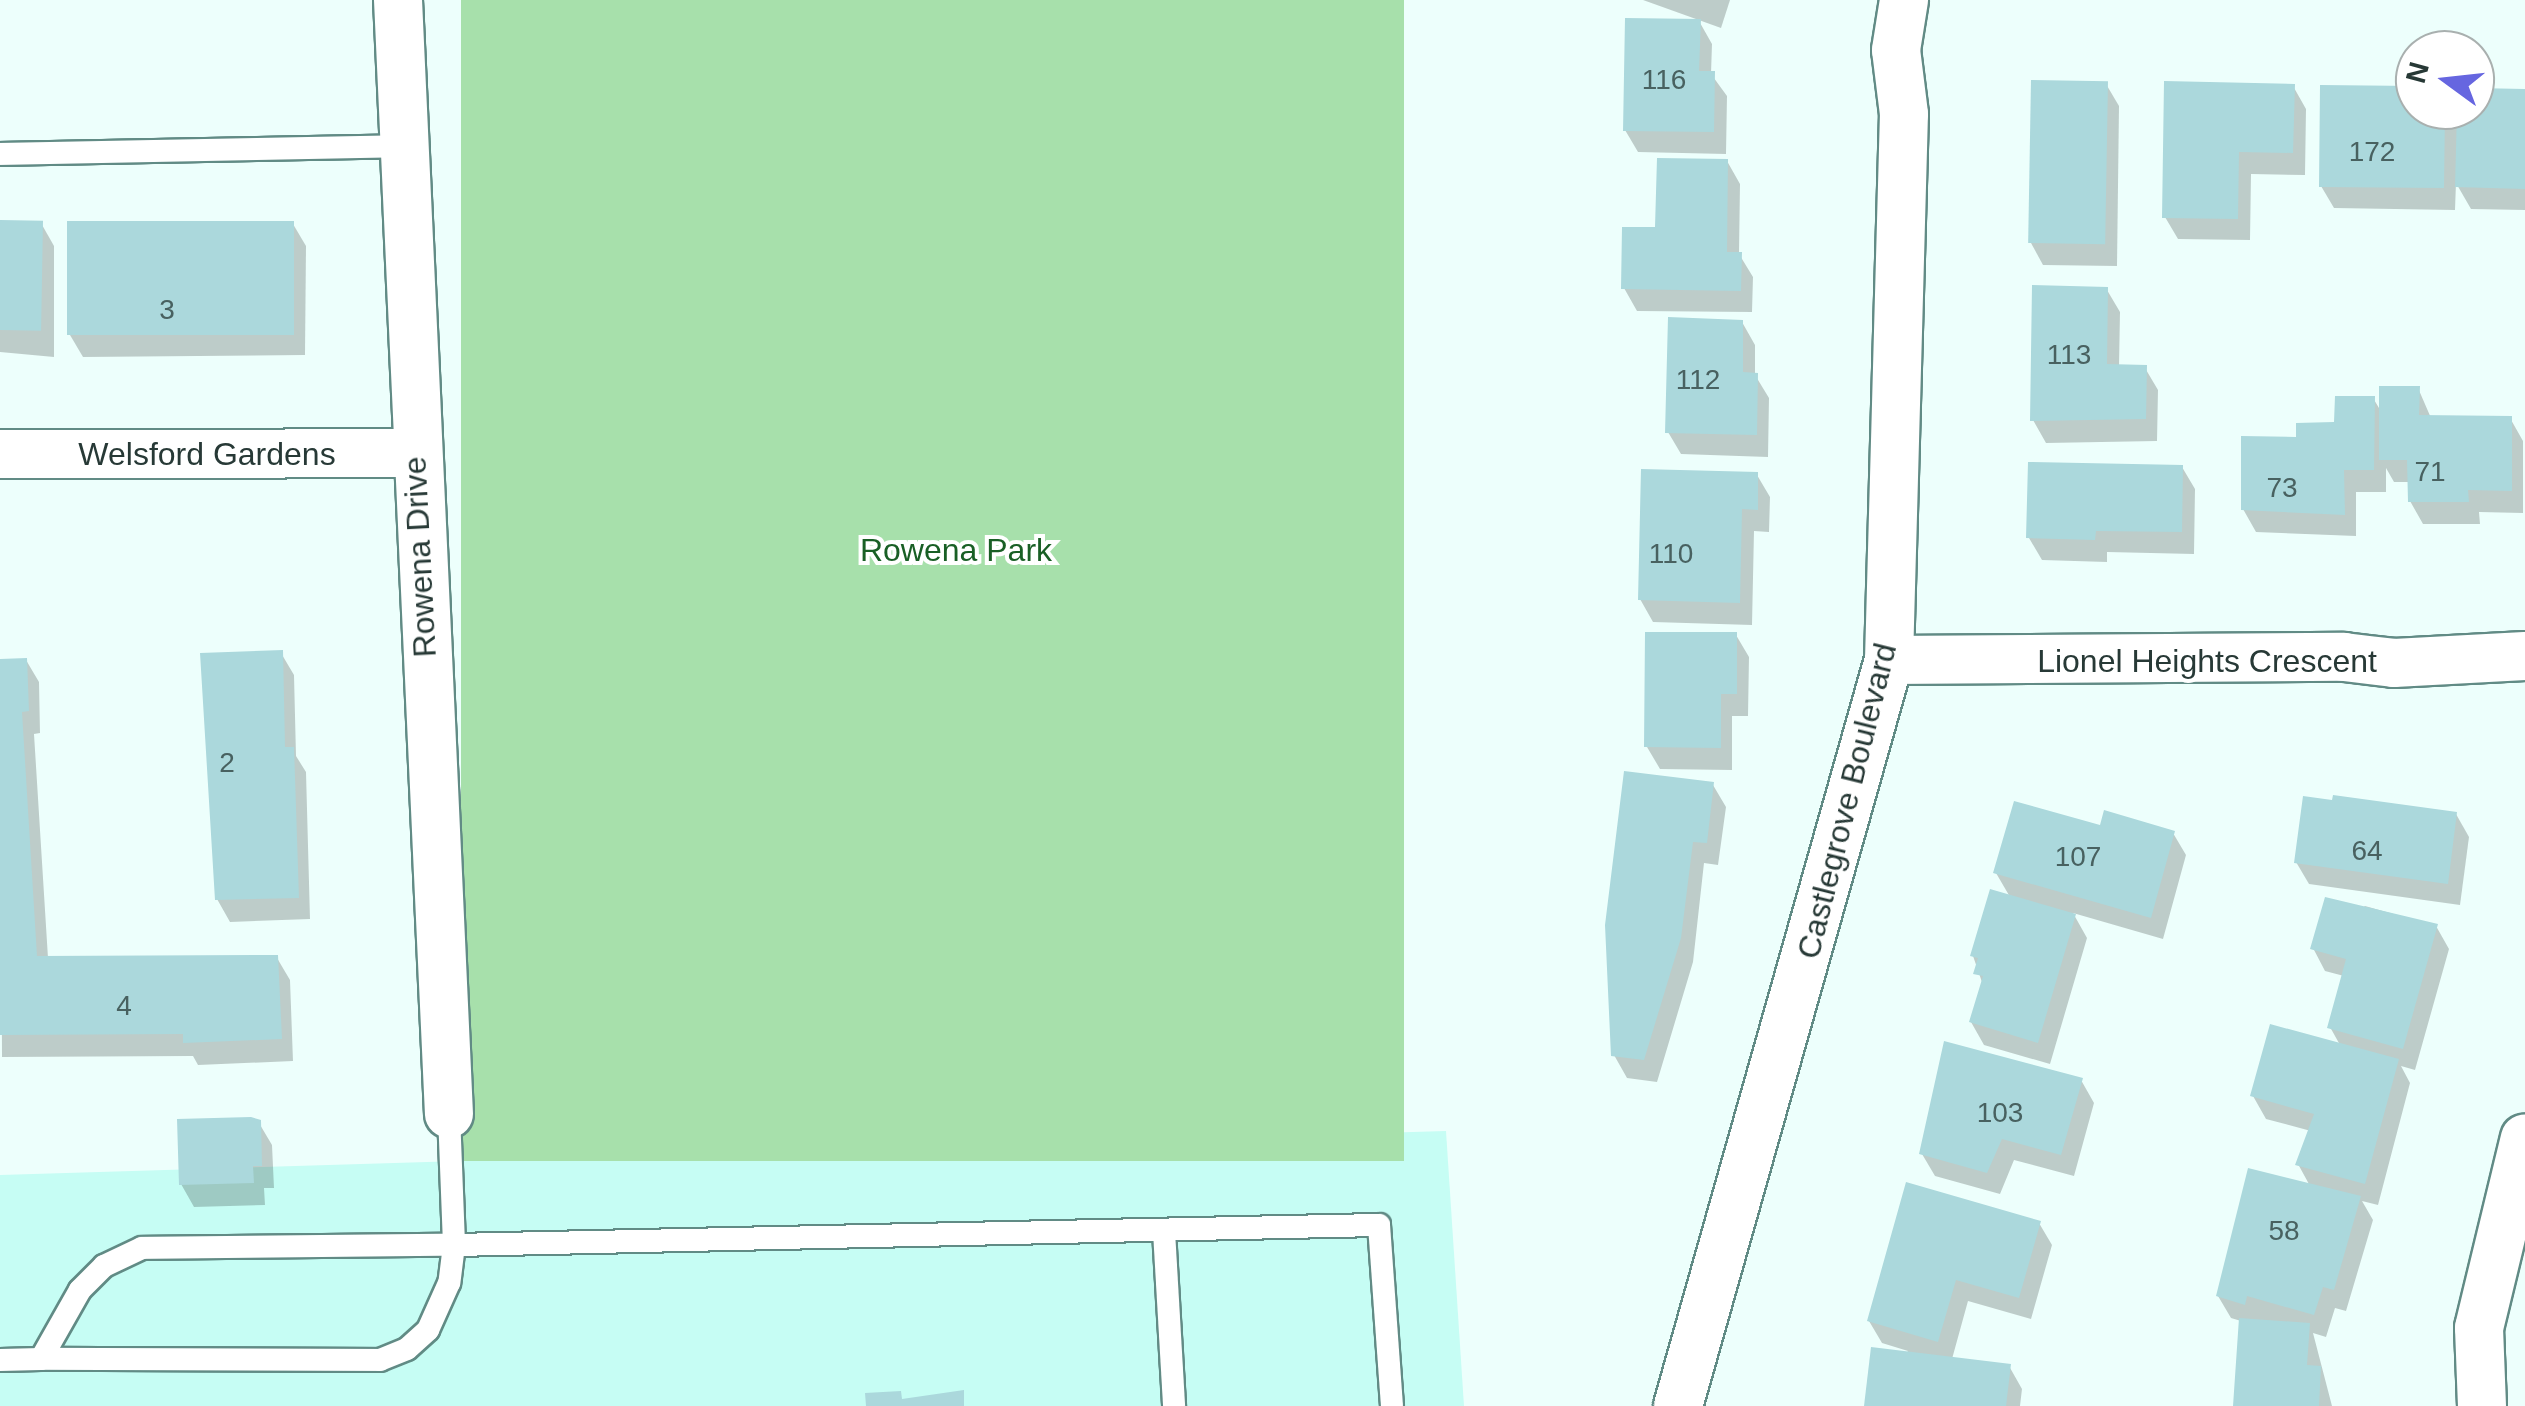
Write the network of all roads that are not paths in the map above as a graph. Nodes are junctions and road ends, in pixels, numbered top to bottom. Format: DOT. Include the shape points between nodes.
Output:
graph roads {
  1 [pos="398,0"];
  2 [pos="1904,0"];
  3 [pos="402,146"];
  4 [pos="0,154"];
  5 [pos="414,453"];
  6 [pos="0,454"];
  7 [pos="2525,656"];
  8 [pos="1888,660"];
  9 [pos="449,1114"];
  10 [pos="2525,1138"];
  11 [pos="1164,1230"];
  12 [pos="454,1245"];
  13 [pos="41,1359"];
  14 [pos="0,1360"];
  15 [pos="1174,1406"];
  16 [pos="1392,1406"];
  17 [pos="1678,1406"];
  18 [pos="2482,1406"];
  1 -- 3 [label="street, Rowena Drive"];
  2 -- 8 [label="street, Castlegrove Boulevard" via="1896,50 1904,114"];
  3 -- 4 [label="lane"];
  3 -- 5 [label="street, Rowena Drive"];
  5 -- 6 [label="street, Welsford Gardens"];
  5 -- 9 [label="street, Rowena Drive"];
  7 -- 8 [label="street, Lionel Heights Crescent" via="2394,663 2344,657"];
  8 -- 17 [label="street, Castlegrove Boulevard"];
  9 -- 12 [label="lane"];
  10 -- 18 [label="street" via="2479,1328"];
  11 -- 12 [label="lane"];
  11 -- 15 [label="lane"];
  11 -- 16 [label="lane" via="1380,1224"];
  12 -- 13 [label="lane" via="142,1248 104,1266 80,1290"];
  12 -- 13 [label="lane" via="449,1282 428,1330 414,1345 380,1360"];
  13 -- 14 [label="lane"];
}
